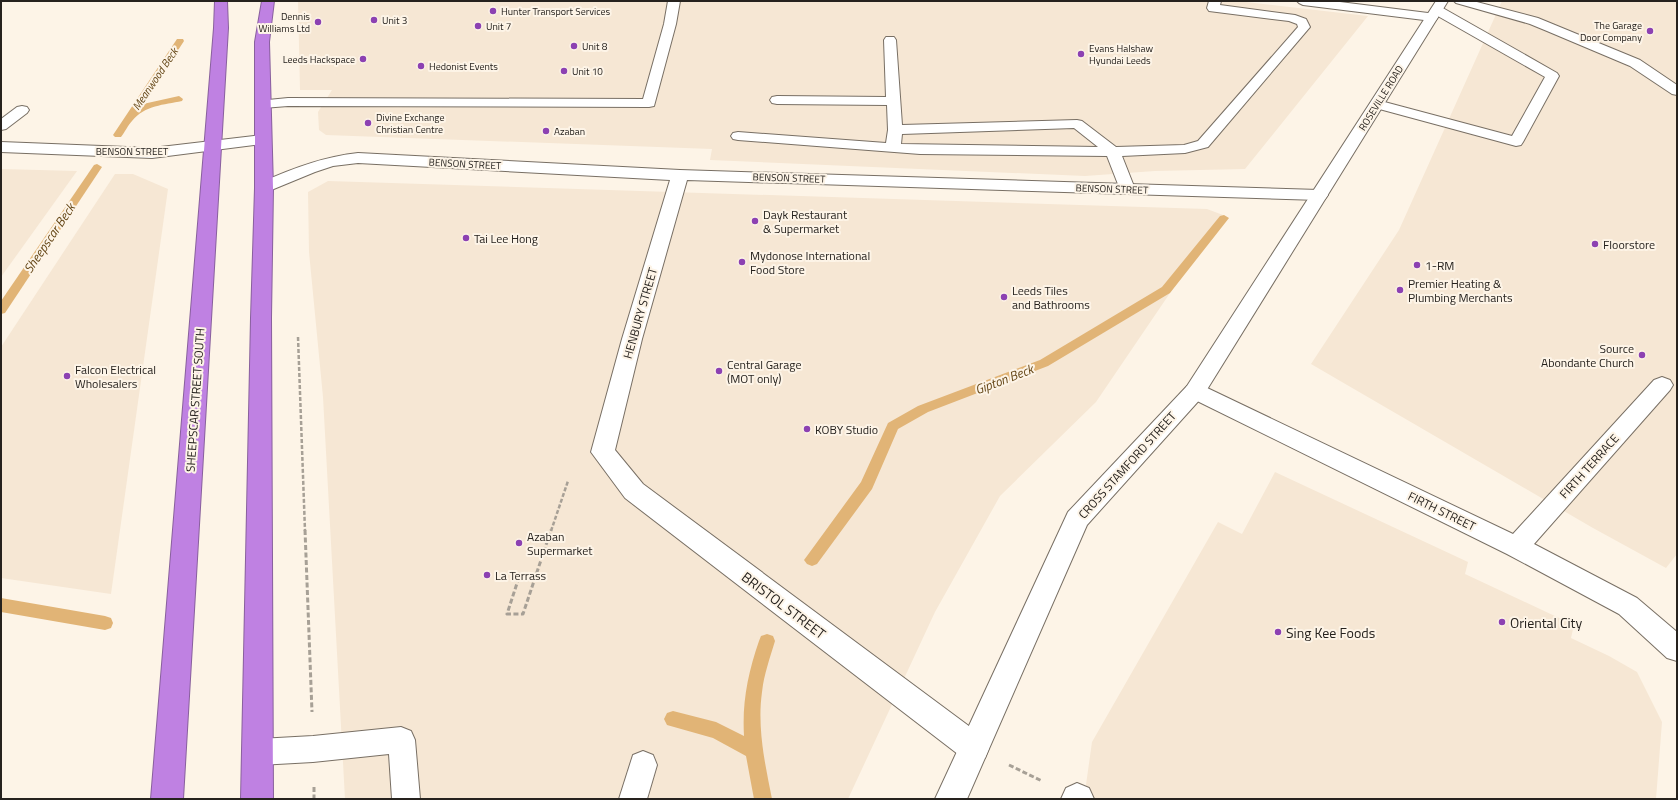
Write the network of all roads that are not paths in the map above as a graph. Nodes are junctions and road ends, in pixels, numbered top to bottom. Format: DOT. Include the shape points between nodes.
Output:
graph roads {
  1 [pos="221,1"];
  2 [pos="268,1"];
  3 [pos="674,1"];
  4 [pos="1215,1"];
  5 [pos="1302,1"];
  6 [pos="1460,1"];
  7 [pos="1437,9"];
  8 [pos="890,40"];
  9 [pos="1677,91"];
  10 [pos="777,100"];
  11 [pos="893,101"];
  12 [pos="263,104"];
  13 [pos="1377,104"];
  14 [pos="22,110"];
  15 [pos="1,126"];
  16 [pos="895,130"];
  17 [pos="738,136"];
  18 [pos="263,140"];
  19 [pos="211,146"];
  20 [pos="1,147"];
  21 [pos="893,148"];
  22 [pos="1113,152"];
  23 [pos="680,175"];
  24 [pos="264,188"];
  25 [pos="1127,189"];
  26 [pos="1319,195"];
  27 [pos="1662,386"];
  28 [pos="1195,391"];
  29 [pos="603,452"];
  30 [pos="1516,547"];
  31 [pos="1677,650"];
  32 [pos="974,748"];
  33 [pos="259,752"];
  34 [pos="643,764"];
  35 [pos="167,799"];
  36 [pos="257,799"];
  37 [pos="406,799"];
  38 [pos="633,799"];
  39 [pos="951,799"];
  1 -- 19 [label="highway, SHEEPSCAR STREET SOUTH"];
  2 -- 12 [label="highway" via="262,42"];
  3 -- 12 [label="lane" via="649,103"];
  4 -- 22 [label="lane" via="1214,8 1291,18 1302,22 1304,27 1203,144 1185,149"];
  5 -- 7 [label="lane"];
  6 -- 9 [label="lane" via="1551,28 1635,63"];
  7 -- 13 [label="street, ROSEVILLE ROAD"];
  7 -- 13 [label="lane" via="1552,76 1516,142"];
  8 -- 11 [label="lane"];
  10 -- 11 [label="lane"];
  11 -- 16 [label="lane"];
  12 -- 18 [label="highway"];
  13 -- 26 [label="street, ROSEVILLE ROAD"];
  14 -- 15 [label="lane"];
  16 -- 21 [label="lane"];
  16 -- 22 [label="lane" via="1076,124"];
  17 -- 21 [label="lane"];
  18 -- 19 [label="street, BENSON STREET"];
  18 -- 24 [label="highway"];
  19 -- 20 [label="street, BENSON STREET" via="152,153"];
  19 -- 35 [label="highway, SHEEPSCAR STREET SOUTH"];
  21 -- 22 [label="lane"];
  22 -- 25 [label="lane"];
  23 -- 24 [label="street, BENSON STREET" via="358,158 338,160 310,168"];
  23 -- 25 [label="street, BENSON STREET"];
  23 -- 29 [label="street, HENBURY STREET" via="632,339"];
  24 -- 33 [label="highway"];
  25 -- 26 [label="street, BENSON STREET"];
  26 -- 28 [label="street, CROSS STAMFORD STREET"];
  27 -- 30 [label="street, FIRTH TERRACE"];
  28 -- 30 [label="street, FIRTH STREET"];
  28 -- 32 [label="street, CROSS STAMFORD STREET" via="1077,519"];
  29 -- 32 [label="street, BRISTOL STREET" via="634,491"];
  30 -- 31 [label="street, FIRTH STREET" via="1628,606"];
  32 -- 39 [label="street, CROSS STAMFORD STREET"];
  33 -- 36 [label="highway"];
  33 -- 37 [label="lane" via="401,740"];
  34 -- 38 [label="lane"];
}
